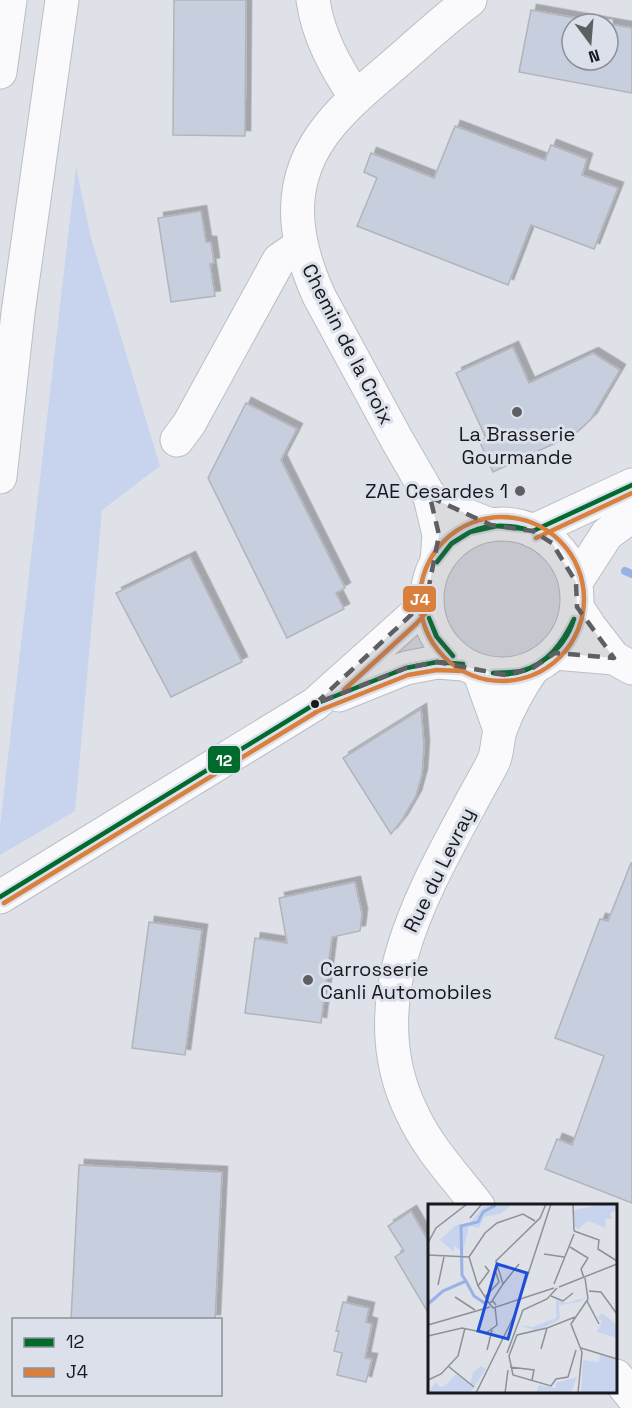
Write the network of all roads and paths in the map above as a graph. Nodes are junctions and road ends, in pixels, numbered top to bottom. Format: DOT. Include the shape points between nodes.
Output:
graph roads {
  1 [pos="10,0"];
  2 [pos="62,0"];
  3 [pos="313,0"];
  4 [pos="470,0"];
  5 [pos="0,72"];
  6 [pos="356,98"];
  7 [pos="301,248"];
  8 [pos="177,440"];
  9 [pos="0,477"];
  10 [pos="632,485"];
  11 [pos="430,497"];
  12 [pos="632,516"];
  13 [pos="491,525"];
  14 [pos="533,531"];
  15 [pos="437,561"];
  16 [pos="577,595"];
  17 [pos="426,601"];
  18 [pos="544,661"];
  19 [pos="623,663"];
  20 [pos="471,668"];
  21 [pos="315,704"];
  22 [pos="500,730"];
  23 [pos="0,897"];
  24 [pos="476,1204"];
  25 [pos="617,1378"];
  26 [pos="632,1396"];
  1 -- 5 [label="main road"];
  2 -- 9 [label="main road" via="18,313"];
  3 -- 6 [label="main road" via="334,66"];
  4 -- 6 [label="main road, Chemin de la Croix"];
  6 -- 7 [label="main road, Chemin de la Croix" via="329,126 306,167 296,206"];
  7 -- 8 [label="main road" via="279,260"];
  7 -- 11 [label="main road, Chemin de la Croix" via="332,323"];
  10 -- 14 [label="main road"];
  11 -- 13 [label="main road"];
  11 -- 15 [label="main road, Chemin de la Croix" via="439,536"];
  12 -- 16 [label="main road" via="607,534"];
  13 -- 14 [label="main road" via="506,524"];
  13 -- 15 [label="main road" via="470,531 451,544"];
  14 -- 16 [label="main road" via="552,543 567,561"];
  15 -- 17 [label="main road"];
  16 -- 18 [label="main road" via="570,632"];
  16 -- 19 [label="main road" via="590,627"];
  17 -- 20 [label="main road" via="431,626 444,648"];
  17 -- 21 [label="main road"];
  18 -- 19 [label="main road"];
  18 -- 20 [label="main road" via="506,675"];
  18 -- 22 [label="main road, Rue du Levray" via="518,691"];
  20 -- 21 [label="main road" via="437,662 406,668"];
  20 -- 22 [label="main road"];
  21 -- 23 [label="main road"];
  22 -- 24 [label="main road, Rue du Levray" via="494,759 414,915 399,963 392,1006 396,1069 410,1109 431,1147"];
  25 -- 26 [label="main road"];
}
